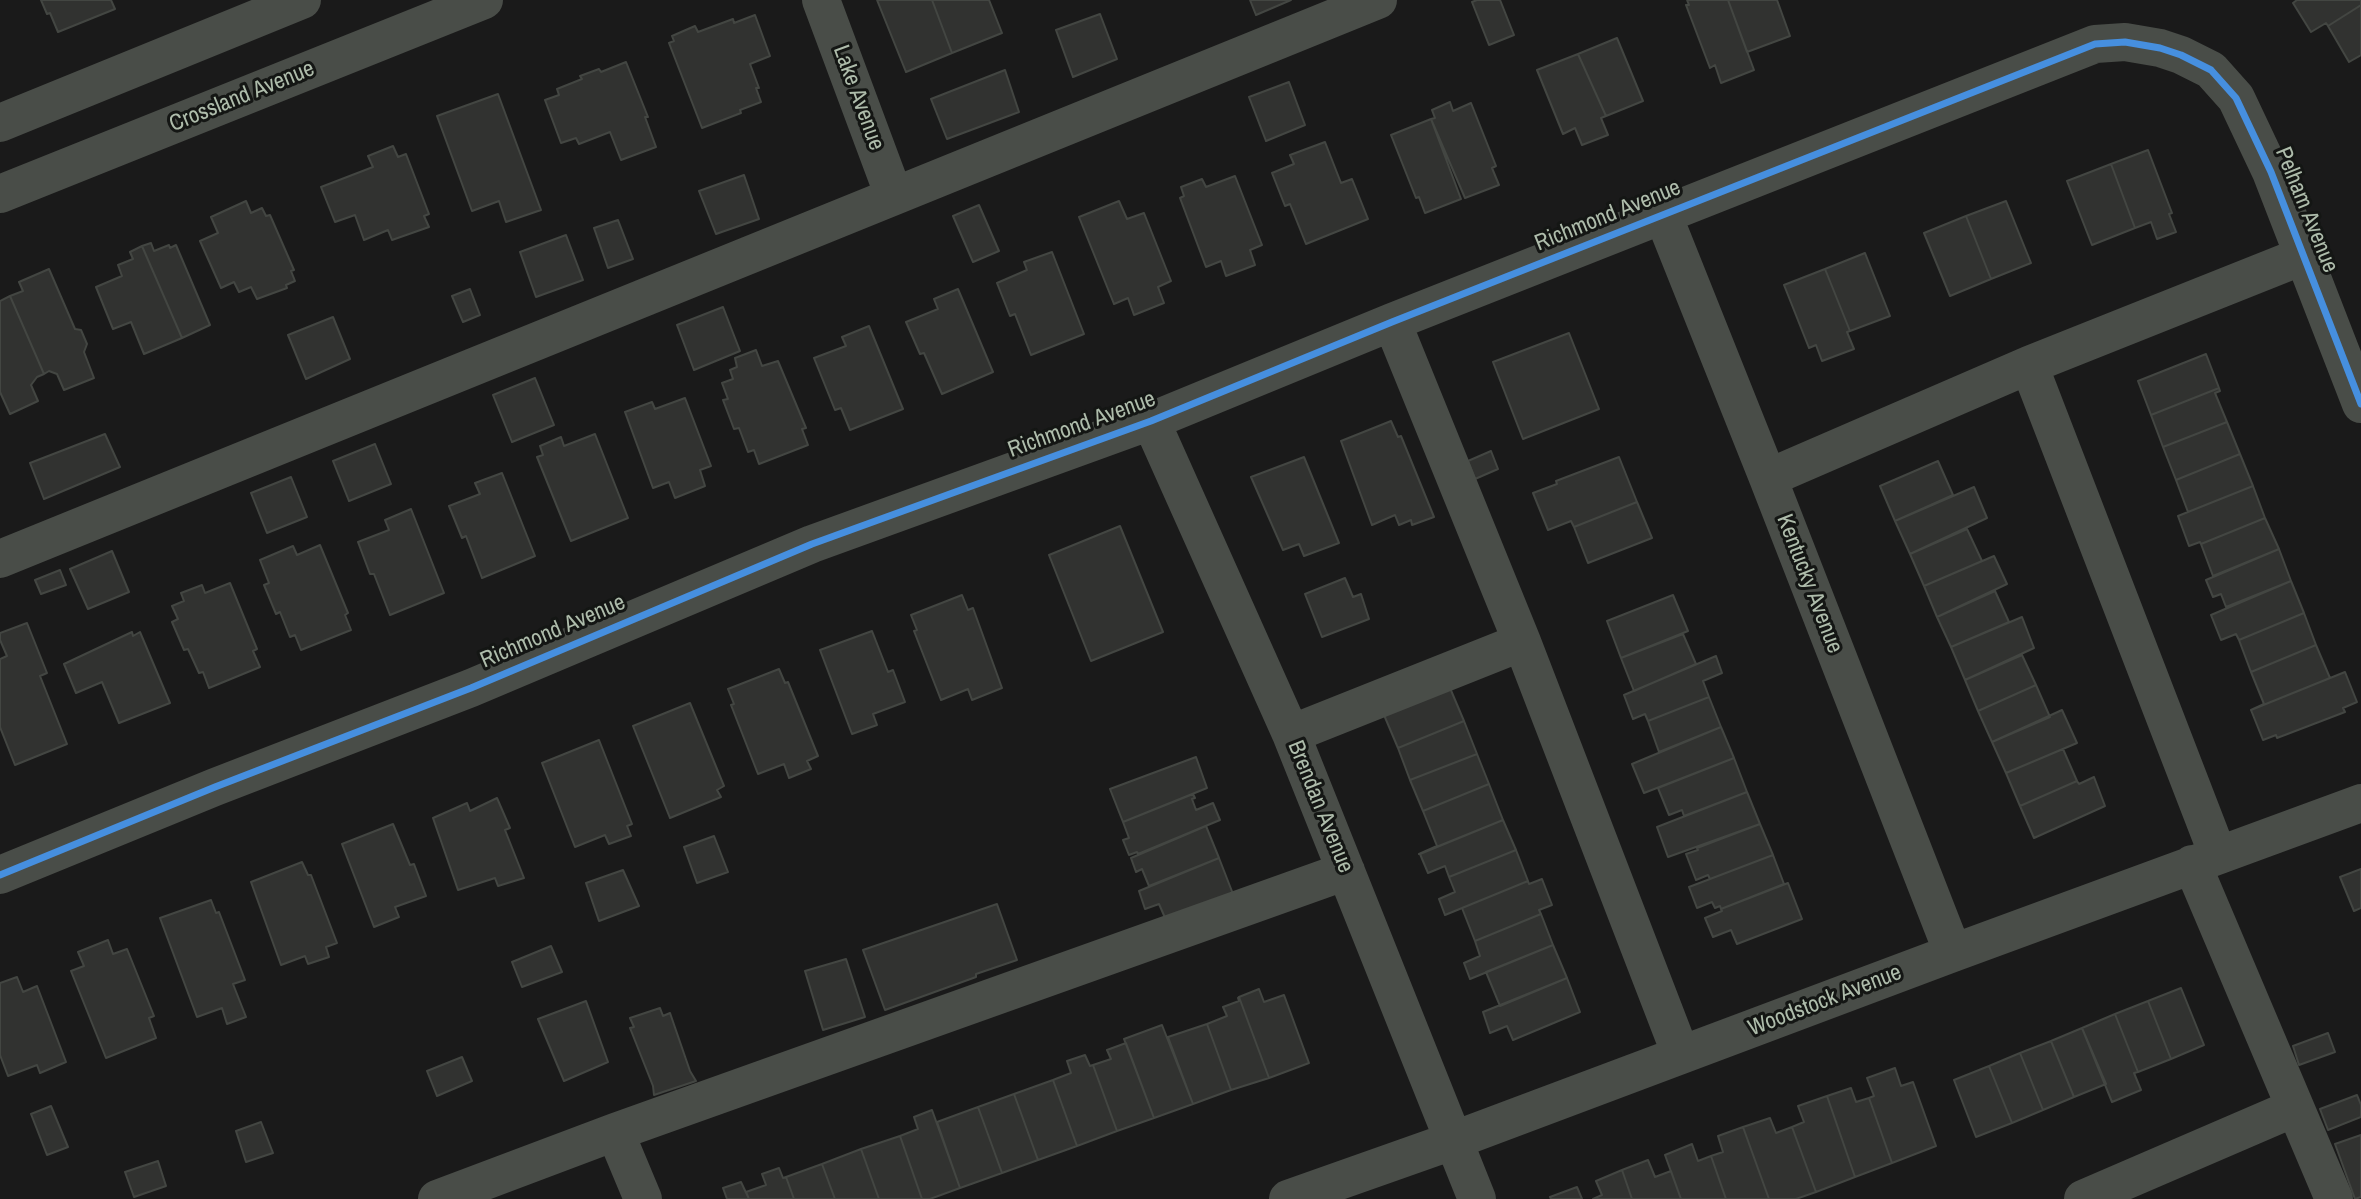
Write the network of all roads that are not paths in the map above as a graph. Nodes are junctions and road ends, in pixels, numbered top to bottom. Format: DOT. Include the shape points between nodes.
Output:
graph roads {
  1 [pos="302,0"];
  2 [pos="484,0"];
  3 [pos="821,0"];
  4 [pos="1378,0"];
  5 [pos="2181,55"];
  6 [pos="0,123"];
  7 [pos="0,194"];
  8 [pos="894,197"];
  9 [pos="1663,215"];
  10 [pos="2305,255"];
  11 [pos="1391,322"];
  12 [pos="2029,365"];
  13 [pos="2361,404"];
  14 [pos="1151,421"];
  15 [pos="1768,478"];
  16 [pos="0,559"];
  17 [pos="1522,642"];
  18 [pos="1291,734"];
  19 [pos="2361,803"];
  20 [pos="2205,860"];
  21 [pos="1346,871"];
  22 [pos="0,875"];
  23 [pos="1953,953"];
  24 [pos="1681,1055"];
  25 [pos="2294,1108"];
  26 [pos="615,1132"];
  27 [pos="1452,1141"];
  28 [pos="437,1199"];
  29 [pos="643,1199"];
  30 [pos="1289,1199"];
  31 [pos="1477,1199"];
  32 [pos="2083,1199"];
  33 [pos="2334,1199"];
  1 -- 6 [label="street"];
  2 -- 7 [label="street, Crossland Avenue"];
  3 -- 8 [label="street, Lake Avenue"];
  4 -- 8 [label="street"];
  5 -- 9 [label="street, Richmond Avenue" via="2124,42 2095,44"];
  5 -- 10 [label="street, Pelham Avenue" via="2211,71 2236,98"];
  8 -- 16 [label="street"];
  9 -- 11 [label="street, Richmond Avenue"];
  9 -- 15 [label="street, Kentucky Avenue"];
  10 -- 12 [label="street"];
  10 -- 13 [label="street, Pelham Avenue"];
  11 -- 14 [label="street, Richmond Avenue"];
  11 -- 17 [label="street"];
  12 -- 15 [label="street"];
  12 -- 20 [label="street"];
  14 -- 18 [label="street, Brendan Avenue"];
  14 -- 22 [label="street, Richmond Avenue" via="812,544 471,688"];
  15 -- 23 [label="street, Kentucky Avenue"];
  17 -- 18 [label="street"];
  17 -- 24 [label="street"];
  18 -- 21 [label="street, Brendan Avenue"];
  19 -- 20 [label="street, Woodstock Avenue"];
  20 -- 23 [label="street, Woodstock Avenue"];
  20 -- 25 [label="street"];
  21 -- 26 [label="street"];
  21 -- 27 [label="street, Brendan Avenue"];
  23 -- 24 [label="street, Woodstock Avenue"];
  24 -- 27 [label="street, Woodstock Avenue"];
  25 -- 32 [label="street"];
  25 -- 33 [label="street"];
  26 -- 28 [label="street"];
  26 -- 29 [label="street"];
  27 -- 30 [label="street, Woodstock Avenue"];
  27 -- 31 [label="street, Brendan Avenue"];
}
